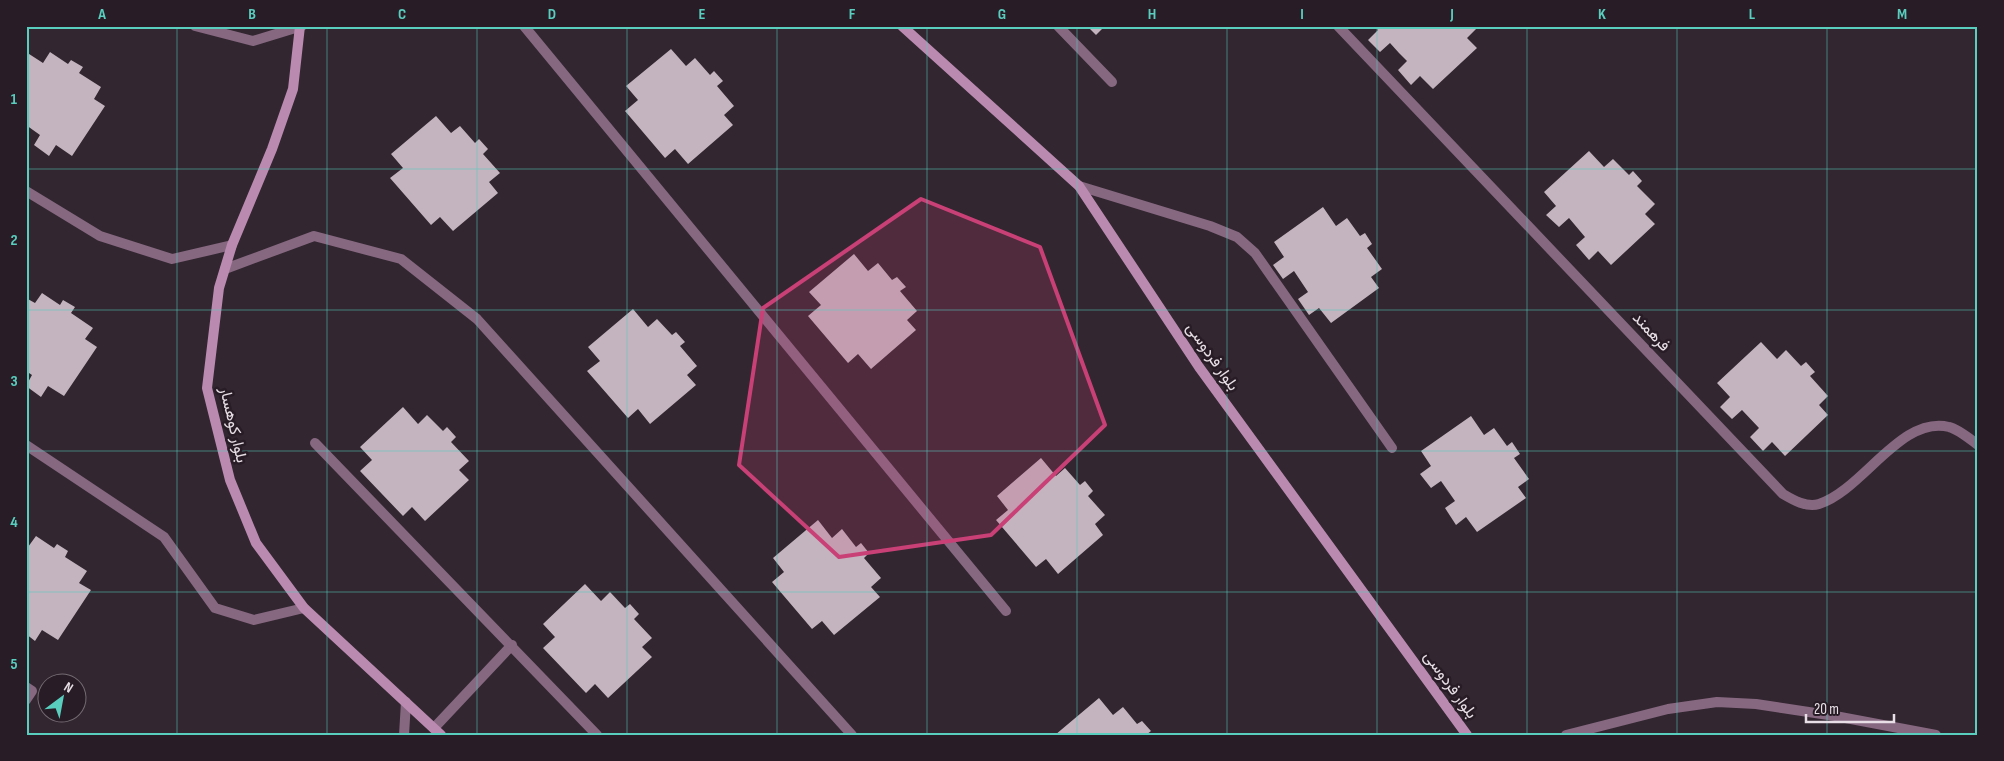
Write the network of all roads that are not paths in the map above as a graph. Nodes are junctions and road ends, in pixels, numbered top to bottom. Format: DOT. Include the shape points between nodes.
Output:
graph roads {
  1 [pos="195,26"];
  2 [pos="301,26"];
  3 [pos="524,26"];
  4 [pos="902,26"];
  5 [pos="1058,26"];
  6 [pos="1338,26"];
  7 [pos="1112,82"];
  8 [pos="1079,186"];
  9 [pos="26,191"];
  10 [pos="232,245"];
  11 [pos="225,269"];
  12 [pos="315,443"];
  13 [pos="26,445"];
  14 [pos="1978,445"];
  15 [pos="1392,448"];
  16 [pos="304,608"];
  17 [pos="1006,611"];
  18 [pos="512,646"];
  19 [pos="26,687"];
  20 [pos="26,700"];
  21 [pos="406,702"];
  22 [pos="438,732"];
  23 [pos="404,735"];
  24 [pos="597,735"];
  25 [pos="852,735"];
  26 [pos="1467,735"];
  27 [pos="1566,735"];
  28 [pos="1936,735"];
  1 -- 2 [label="street" via="253,41"];
  2 -- 10 [label="main road, بلوار کوهسار" via="293,89"];
  3 -- 17 [label="street"];
  4 -- 8 [label="main road, بلوار فردوسی"];
  5 -- 7 [label="street"];
  6 -- 14 [label="street, فرهمند" via="1783,494 1798,503 1818,504 1851,486 1901,439 1927,426 1949,426"];
  8 -- 15 [label="street" via="1237,237 1255,253"];
  8 -- 26 [label="main road, بلوار فردوسی" via="1199,367"];
  9 -- 10 [label="street" via="100,236 172,259"];
  10 -- 11 [label="main road, بلوار کوهسار"];
  11 -- 16 [label="main road, بلوار کوهسار" via="219,288 207,388 230,480 256,543"];
  11 -- 25 [label="street" via="314,236 400,259 477,318"];
  12 -- 18 [label="street"];
  13 -- 16 [label="street" via="164,537 216,608 254,620"];
  16 -- 21 [label="main road, بلوار کوهسار"];
  18 -- 22 [label="street"];
  18 -- 24 [label="street"];
  19 -- 20 [label="street" via="32,691"];
  21 -- 22 [label="main road, بلوار کوهسار"];
  21 -- 23 [label="street"];
  27 -- 28 [label="street" via="1668,709 1717,702 1756,704"];
}
